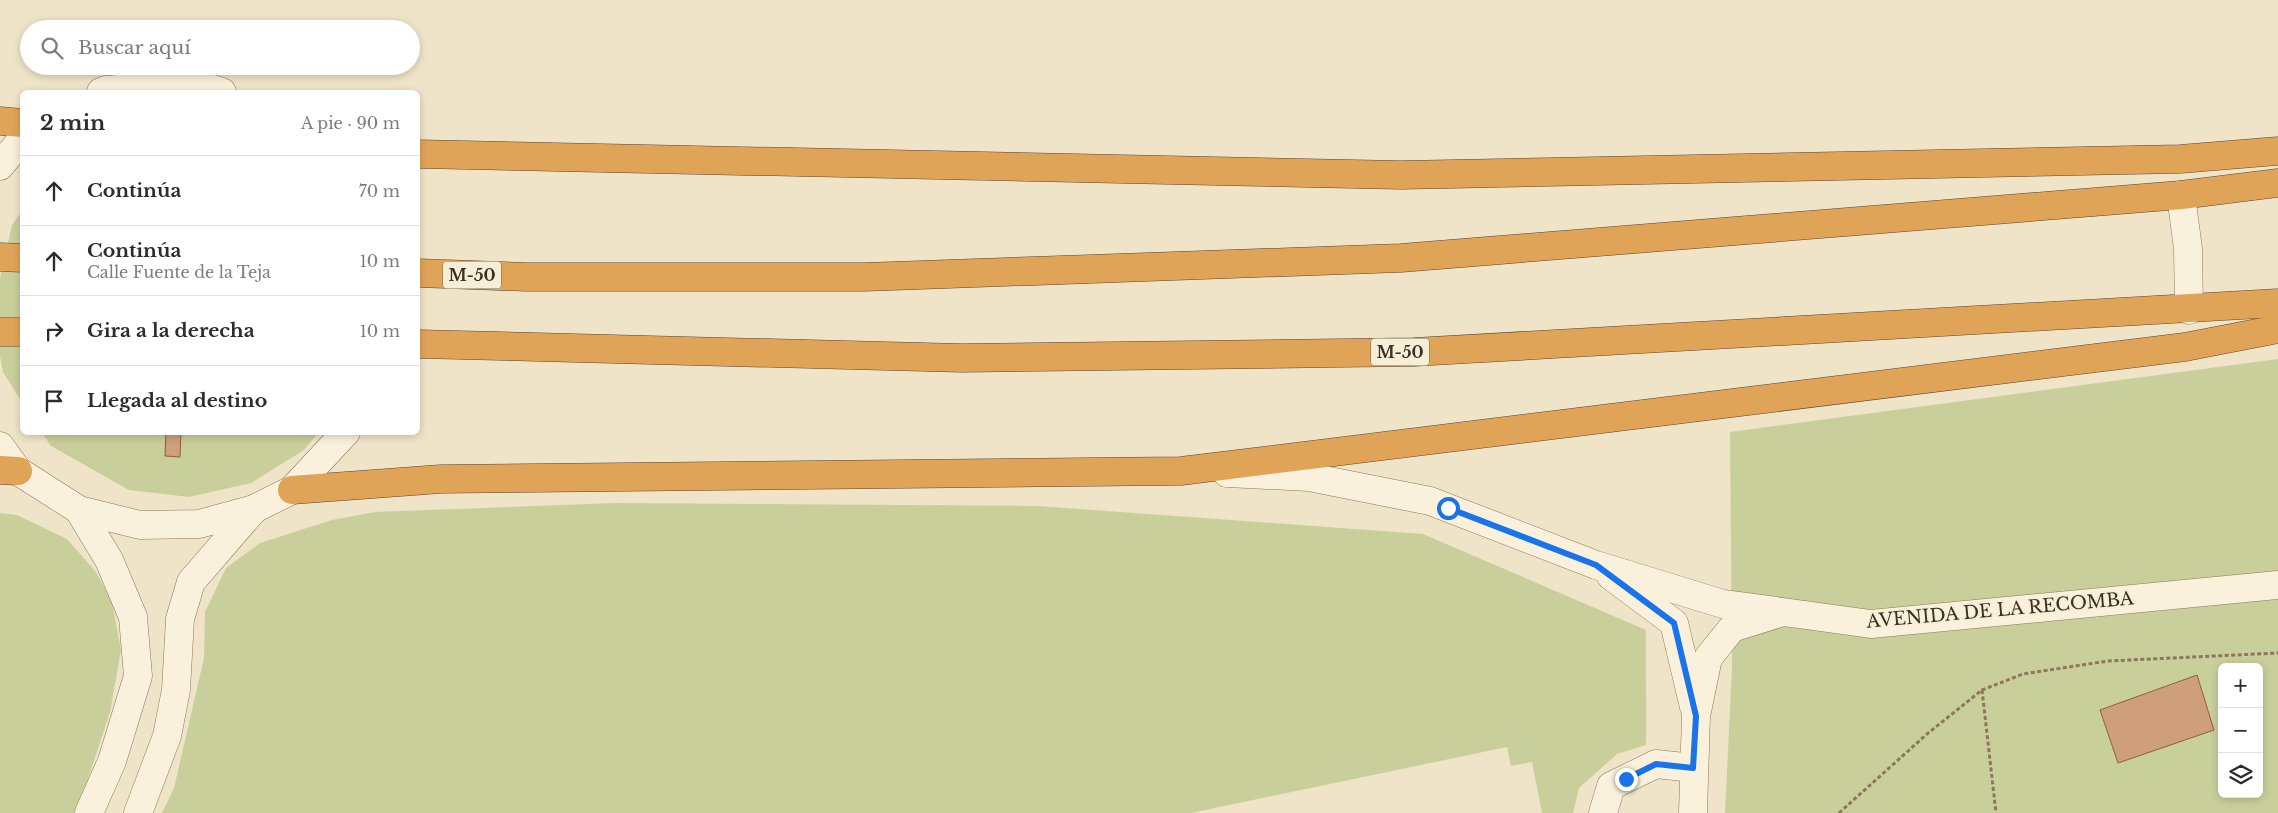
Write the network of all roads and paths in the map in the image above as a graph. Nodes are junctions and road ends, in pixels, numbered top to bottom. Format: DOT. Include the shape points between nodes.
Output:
graph roads {
  1 [pos="106,90"];
  2 [pos="216,90"];
  3 [pos="0,121"];
  4 [pos="20,123"];
  5 [pos="20,141"];
  6 [pos="2278,151"];
  7 [pos="420,154"];
  8 [pos="0,166"];
  9 [pos="2278,183"];
  10 [pos="2181,195"];
  11 [pos="0,257"];
  12 [pos="20,258"];
  13 [pos="420,273"];
  14 [pos="2278,303"];
  15 [pos="2189,310"];
  16 [pos="2278,329"];
  17 [pos="0,332"];
  18 [pos="20,332"];
  19 [pos="420,344"];
  20 [pos="343,435"];
  21 [pos="0,446"];
  22 [pos="9,471"];
  23 [pos="1181,471"];
  24 [pos="292,490"];
  25 [pos="254,508"];
  26 [pos="79,510"];
  27 [pos="1596,565"];
  28 [pos="2278,585"];
  29 [pos="1783,612"];
  30 [pos="2278,654"];
  31 [pos="1982,690"];
  32 [pos="1696,716"];
  33 [pos="1693,768"];
  34 [pos="89,813"];
  35 [pos="138,813"];
  36 [pos="1603,813"];
  37 [pos="1693,813"];
  38 [pos="1839,813"];
  39 [pos="1996,813"];
  1 -- 2 [label="street" via="194,83"];
  3 -- 4 [label="highway"];
  5 -- 8 [label="street"];
  6 -- 7 [label="highway" via="2180,159 1401,175"];
  9 -- 10 [label="highway, M-50"];
  10 -- 13 [label="highway, M-50" via="1402,258 864,277 527,277"];
  10 -- 15 [label="street" via="2188,248"];
  11 -- 12 [label="highway"];
  14 -- 15 [label="highway, M-50"];
  15 -- 19 [label="highway, M-50" via="1414,352 962,358"];
  16 -- 23 [label="highway" via="2185,347"];
  17 -- 18 [label="highway"];
  20 -- 24 [label="street"];
  21 -- 22 [label="street"];
  22 -- 26 [label="street"];
  23 -- 24 [label="highway" via="441,480"];
  23 -- 27 [label="street" via="1308,477 1430,501"];
  24 -- 25 [label="street"];
  25 -- 26 [label="street" via="199,524 140,525"];
  25 -- 35 [label="street" via="191,582 180,619 176,690 167,736"];
  26 -- 34 [label="street" via="109,560 134,617 138,676 112,762"];
  27 -- 29 [label="street" via="1723,604"];
  27 -- 32 [label="street" via="1674,623"];
  28 -- 29 [label="street, AVENIDA DE LA RECOMBA" via="1871,624"];
  29 -- 32 [label="street, AVENIDA DE LA RECOMBA" via="1732,628 1708,658"];
  30 -- 31 [label="path" via="2108,661 2023,674"];
  31 -- 38 [label="path" via="1927,734"];
  31 -- 39 [label="path"];
  32 -- 33 [label="street"];
  33 -- 36 [label="street" via="1656,764 1611,786"];
  33 -- 37 [label="street"];
}
